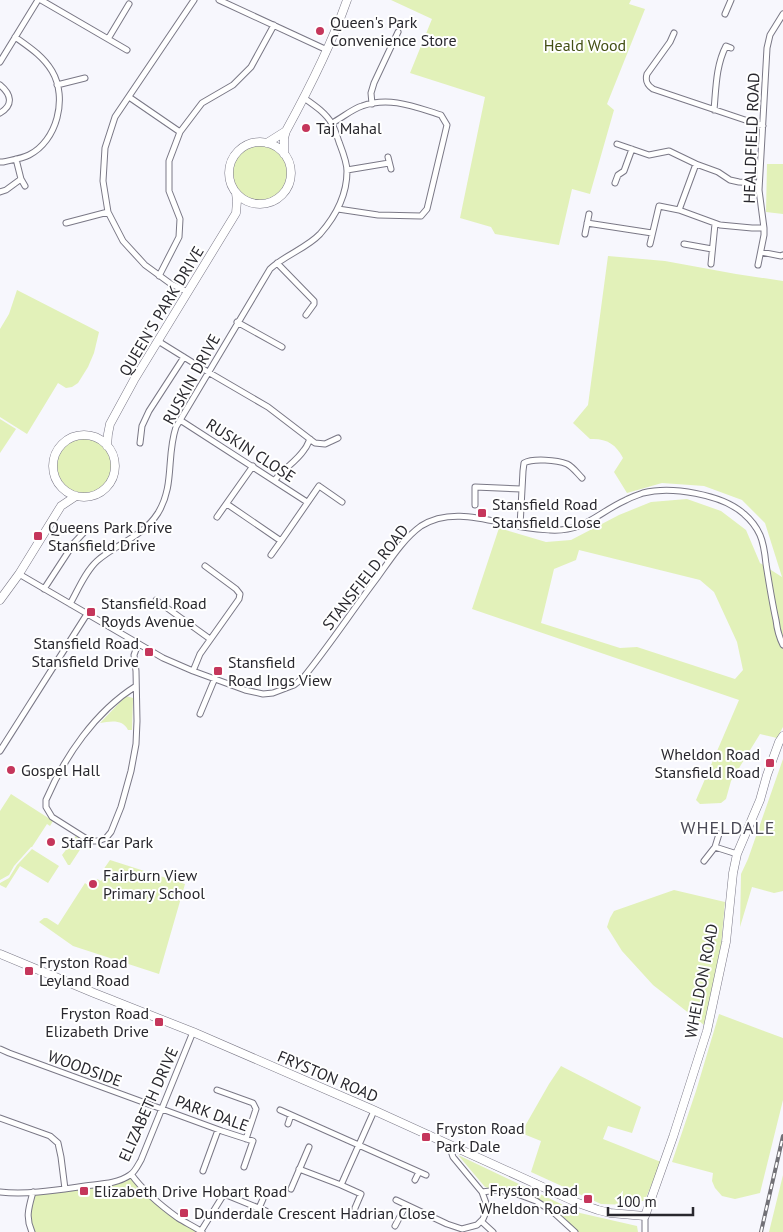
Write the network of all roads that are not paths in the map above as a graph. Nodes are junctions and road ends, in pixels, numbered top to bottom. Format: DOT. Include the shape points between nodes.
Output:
graph roads {
  1 [pos="40,0"];
  2 [pos="194,0"];
  3 [pos="219,0"];
  4 [pos="347,0"];
  5 [pos="731,0"];
  6 [pos="129,4"];
  7 [pos="725,14"];
  8 [pos="783,14"];
  9 [pos="274,25"];
  10 [pos="398,32"];
  11 [pos="674,33"];
  12 [pos="15,38"];
  13 [pos="108,39"];
  14 [pos="731,48"];
  15 [pos="127,50"];
  16 [pos="327,50"];
  17 [pos="0,62"];
  18 [pos="85,78"];
  19 [pos="57,84"];
  20 [pos="0,85"];
  21 [pos="129,97"];
  22 [pos="304,98"];
  23 [pos="372,104"];
  24 [pos="714,110"];
  25 [pos="0,113"];
  26 [pos="332,123"];
  27 [pos="762,126"];
  28 [pos="286,131"];
  29 [pos="180,132"];
  30 [pos="267,144"];
  31 [pos="617,144"];
  32 [pos="632,149"];
  33 [pos="284,154"];
  34 [pos="16,159"];
  35 [pos="0,162"];
  36 [pos="389,163"];
  37 [pos="696,164"];
  38 [pos="347,170"];
  39 [pos="21,179"];
  40 [pos="759,183"];
  41 [pos="615,184"];
  42 [pos="25,186"];
  43 [pos="0,192"];
  44 [pos="236,192"];
  45 [pos="252,203"];
  46 [pos="652,203"];
  47 [pos="659,206"];
  48 [pos="338,209"];
  49 [pos="679,210"];
  50 [pos="108,212"];
  51 [pos="236,213"];
  52 [pos="589,214"];
  53 [pos="66,223"];
  54 [pos="587,223"];
  55 [pos="715,224"];
  56 [pos="764,228"];
  57 [pos="652,233"];
  58 [pos="585,234"];
  59 [pos="650,244"];
  60 [pos="684,244"];
  61 [pos="712,249"];
  62 [pos="761,252"];
  63 [pos="783,255"];
  64 [pos="277,263"];
  65 [pos="711,264"];
  66 [pos="758,265"];
  67 [pos="159,276"];
  68 [pos="188,292"];
  69 [pos="306,315"];
  70 [pos="237,322"];
  71 [pos="158,341"];
  72 [pos="282,347"];
  73 [pos="184,357"];
  74 [pos="208,372"];
  75 [pos="180,420"];
  76 [pos="110,424"];
  77 [pos="93,437"];
  78 [pos="338,438"];
  79 [pos="310,439"];
  80 [pos="140,443"];
  81 [pos="107,446"];
  82 [pos="253,466"];
  83 [pos="582,478"];
  84 [pos="275,480"];
  85 [pos="60,486"];
  86 [pos="522,489"];
  87 [pos="76,496"];
  88 [pos="307,502"];
  89 [pos="342,502"];
  90 [pos="227,504"];
  91 [pos="475,504"];
  92 [pos="60,506"];
  93 [pos="217,517"];
  94 [pos="520,526"];
  95 [pos="88,528"];
  96 [pos="281,541"];
  97 [pos="271,555"];
  98 [pos="205,566"];
  99 [pos="19,574"];
  100 [pos="44,589"];
  101 [pos="0,600"];
  102 [pos="156,600"];
  103 [pos="70,604"];
  104 [pos="87,614"];
  105 [pos="210,639"];
  106 [pos="138,644"];
  107 [pos="783,645"];
  108 [pos="193,671"];
  109 [pos="215,678"];
  110 [pos="136,686"];
  111 [pos="200,714"];
  112 [pos="783,736"];
  113 [pos="2,744"];
  114 [pos="0,751"];
  115 [pos="719,834"];
  116 [pos="715,847"];
  117 [pos="738,854"];
  118 [pos="704,862"];
  119 [pos="0,954"];
  120 [pos="194,1032"];
  121 [pos="0,1049"];
  122 [pos="217,1090"];
  123 [pos="162,1109"];
  124 [pos="280,1110"];
  125 [pos="374,1110"];
  126 [pos="291,1115"];
  127 [pos="0,1118"];
  128 [pos="288,1124"];
  129 [pos="218,1130"];
  130 [pos="246,1139"];
  131 [pos="449,1144"];
  132 [pos="359,1145"];
  133 [pos="309,1147"];
  134 [pos="244,1167"];
  135 [pos="299,1170"];
  136 [pos="203,1171"];
  137 [pos="419,1172"];
  138 [pos="131,1174"];
  139 [pos="426,1175"];
  140 [pos="415,1180"];
  141 [pos="341,1185"];
  142 [pos="65,1189"];
  143 [pos="291,1189"];
  144 [pos="0,1192"];
  145 [pos="33,1192"];
  146 [pos="482,1192"];
  147 [pos="263,1199"];
  148 [pos="396,1200"];
  149 [pos="406,1205"];
  150 [pos="259,1208"];
  151 [pos="355,1208"];
  152 [pos="266,1211"];
  153 [pos="645,1216"];
  154 [pos="481,1221"];
  155 [pos="395,1226"];
  156 [pos="32,1232"];
  157 [pos="202,1232"];
  158 [pos="493,1232"];
  159 [pos="575,1232"];
  160 [pos="646,1232"];
  1 -- 12 [label="street"];
  1 -- 13 [label="street"];
  2 -- 21 [label="street"];
  3 -- 9 [label="street"];
  4 -- 16 [label="street, QUEEN'S PARK DRIVE"];
  5 -- 7 [label="street"];
  6 -- 13 [label="street"];
  8 -- 27 [label="street, HEALDFIELD ROAD" via="769,39"];
  9 -- 16 [label="street"];
  9 -- 29 [label="street" via="251,67 233,85 202,103"];
  10 -- 23 [label="street" via="374,83"];
  11 -- 24 [label="street" via="647,74 647,84"];
  12 -- 17 [label="street"];
  12 -- 19 [label="street" via="37,53"];
  13 -- 15 [label="street"];
  14 -- 24 [label="street" via="726,46 721,55"];
  16 -- 22 [label="street, QUEEN'S PARK DRIVE"];
  18 -- 19 [label="street"];
  19 -- 34 [label="street" via="59,108 50,133 29,155"];
  20 -- 25 [label="street" via="10,98 8,106"];
  21 -- 29 [label="street"];
  21 -- 50 [label="street" via="115,117 106,148 104,181"];
  22 -- 26 [label="street, RUSKIN DRIVE"];
  22 -- 28 [label="street, QUEEN'S PARK DRIVE"];
  23 -- 26 [label="street"];
  23 -- 48 [label="street" via="402,103 441,116 446,125 427,209 420,216"];
  24 -- 27 [label="street"];
  26 -- 38 [label="street, RUSKIN DRIVE"];
  27 -- 40 [label="street, HEALDFIELD ROAD"];
  28 -- 30 [label="street, QUEEN'S PARK DRIVE"];
  28 -- 33 [label="street, QUEEN'S PARK DRIVE"];
  29 -- 67 [label="street" via="169,161 170,191 180,219 179,237"];
  30 -- 33 [label="street"];
  30 -- 44 [label="street, QUEEN'S PARK DRIVE" via="251,144 235,156 229,174"];
  31 -- 32 [label="street"];
  32 -- 37 [label="street" via="649,155 669,151"];
  32 -- 41 [label="street"];
  33 -- 45 [label="street, QUEEN'S PARK DRIVE" via="291,173 288,186 280,197 271,202"];
  34 -- 35 [label="street"];
  34 -- 39 [label="street"];
  36 -- 38 [label="street"];
  37 -- 40 [label="street" via="730,180"];
  37 -- 49 [label="street"];
  38 -- 48 [label="street, RUSKIN DRIVE"];
  39 -- 42 [label="street"];
  39 -- 43 [label="street"];
  40 -- 56 [label="street, HEALDFIELD ROAD"];
  44 -- 45 [label="street"];
  44 -- 51 [label="street, QUEEN'S PARK DRIVE"];
  45 -- 51 [label="street, QUEEN'S PARK DRIVE"];
  46 -- 47 [label="street"];
  47 -- 49 [label="street"];
  47 -- 57 [label="street"];
  48 -- 64 [label="street, RUSKIN DRIVE" via="320,234"];
  49 -- 55 [label="street"];
  50 -- 53 [label="street"];
  50 -- 67 [label="street" via="123,241 145,266"];
  51 -- 68 [label="street, QUEEN'S PARK DRIVE"];
  52 -- 54 [label="street"];
  54 -- 57 [label="street"];
  54 -- 58 [label="street"];
  55 -- 56 [label="street"];
  55 -- 61 [label="street"];
  56 -- 62 [label="street, HEALDFIELD ROAD"];
  57 -- 59 [label="street"];
  60 -- 61 [label="street"];
  61 -- 65 [label="street"];
  62 -- 63 [label="street"];
  62 -- 66 [label="street, HEALDFIELD ROAD"];
  64 -- 69 [label="street" via="314,301"];
  64 -- 70 [label="street, RUSKIN DRIVE"];
  67 -- 68 [label="street"];
  68 -- 71 [label="street, QUEEN'S PARK DRIVE"];
  70 -- 72 [label="street"];
  70 -- 74 [label="street, RUSKIN DRIVE"];
  71 -- 73 [label="street"];
  71 -- 76 [label="street, QUEEN'S PARK DRIVE"];
  73 -- 74 [label="street"];
  73 -- 80 [label="street" via="149,411 142,426"];
  74 -- 75 [label="street, RUSKIN DRIVE"];
  74 -- 79 [label="street" via="268,407"];
  75 -- 82 [label="street, RUSKIN CLOSE"];
  75 -- 103 [label="street, RUSKIN DRIVE" via="172,438 168,490 157,514 131,540 96,562"];
  76 -- 77 [label="street, QUEEN'S PARK DRIVE"];
  76 -- 81 [label="street, QUEEN'S PARK DRIVE"];
  77 -- 81 [label="street"];
  77 -- 85 [label="street, QUEEN'S PARK DRIVE" via="75,437 59,449 54,467"];
  78 -- 79 [label="street" via="325,444"];
  79 -- 84 [label="street" via="304,450"];
  81 -- 87 [label="street, QUEEN'S PARK DRIVE" via="115,466 109,485 96,495"];
  82 -- 84 [label="street, RUSKIN CLOSE"];
  82 -- 90 [label="street"];
  83 -- 86 [label="street" via="567,464 528,461 524,463"];
  84 -- 88 [label="street, RUSKIN CLOSE"];
  85 -- 87 [label="street"];
  85 -- 92 [label="street, QUEEN'S PARK DRIVE"];
  86 -- 91 [label="street" via="475,487"];
  86 -- 94 [label="street"];
  87 -- 92 [label="street, QUEEN'S PARK DRIVE"];
  88 -- 89 [label="street" via="319,486"];
  88 -- 96 [label="street"];
  90 -- 93 [label="street"];
  90 -- 96 [label="street"];
  92 -- 99 [label="street, QUEEN'S PARK DRIVE"];
  94 -- 107 [label="street, STANSFIELD ROAD" via="564,530 579,527 625,500 643,493 663,491 691,493 733,505 753,523 760,535"];
  94 -- 109 [label="street, STANSFIELD ROAD" via="470,516 447,516 434,520 407,538 310,670 294,685 263,694"];
  95 -- 100 [label="street" via="74,543"];
  96 -- 97 [label="street"];
  98 -- 105 [label="street" via="240,594"];
  99 -- 100 [label="street, STANSFIELD ROAD"];
  99 -- 101 [label="street, QUEEN'S PARK DRIVE"];
  100 -- 103 [label="street, STANSFIELD ROAD"];
  102 -- 105 [label="street"];
  103 -- 104 [label="street, STANSFIELD ROAD"];
  104 -- 106 [label="street, STANSFIELD ROAD"];
  104 -- 113 [label="street"];
  105 -- 108 [label="street"];
  106 -- 108 [label="street, STANSFIELD ROAD"];
  106 -- 110 [label="street" via="134,655"];
  108 -- 109 [label="street, STANSFIELD ROAD"];
  109 -- 111 [label="street"];
  110 -- 110 [label="street" via="120,696 93,723 68,758 46,800 52,817 90,841 106,838 121,807 136,744"];
  112 -- 117 [label="street, WHELDON ROAD"];
  113 -- 114 [label="street"];
  115 -- 116 [label="street"];
  116 -- 117 [label="street"];
  116 -- 118 [label="street"];
  117 -- 153 [label="street, WHELDON ROAD" via="726,942 708,1030"];
  119 -- 120 [label="street, FRYSTON ROAD"];
  120 -- 123 [label="street, ELIZABETH DRIVE"];
  120 -- 125 [label="street, FRYSTON ROAD"];
  121 -- 123 [label="street, WOODSIDE"];
  122 -- 130 [label="street" via="253,1104 256,1109"];
  123 -- 129 [label="street, PARK DALE"];
  123 -- 138 [label="street, ELIZABETH DRIVE" via="141,1160"];
  124 -- 126 [label="street"];
  125 -- 131 [label="street, FRYSTON ROAD"];
  125 -- 132 [label="street"];
  126 -- 128 [label="street"];
  126 -- 132 [label="street"];
  127 -- 142 [label="street" via="50,1136 58,1143"];
  129 -- 130 [label="street, PARK DALE"];
  129 -- 136 [label="street"];
  130 -- 134 [label="street, PARK DALE" via="252,1141"];
  131 -- 146 [label="street" via="453,1157"];
  131 -- 153 [label="street, FRYSTON ROAD" via="598,1210"];
  132 -- 137 [label="street"];
  132 -- 141 [label="street"];
  133 -- 135 [label="street"];
  135 -- 141 [label="street"];
  135 -- 143 [label="street"];
  137 -- 139 [label="street"];
  137 -- 140 [label="street"];
  138 -- 142 [label="street, ELIZABETH DRIVE" via="116,1181"];
  138 -- 157 [label="street" via="157,1203"];
  141 -- 151 [label="street" via="361,1194"];
  142 -- 145 [label="street, ELIZABETH DRIVE"];
  144 -- 145 [label="street, ELIZABETH DRIVE"];
  145 -- 156 [label="street" via="27,1215"];
  146 -- 154 [label="street" via="486,1212"];
  146 -- 159 [label="street" via="512,1192 536,1202"];
  147 -- 150 [label="street"];
  148 -- 149 [label="street"];
  149 -- 154 [label="street" via="462,1229"];
  149 -- 155 [label="street"];
  150 -- 152 [label="street"];
  150 -- 157 [label="street" via="224,1194"];
  153 -- 160 [label="street, WHELDON ROAD"];
  154 -- 158 [label="street"];
}
